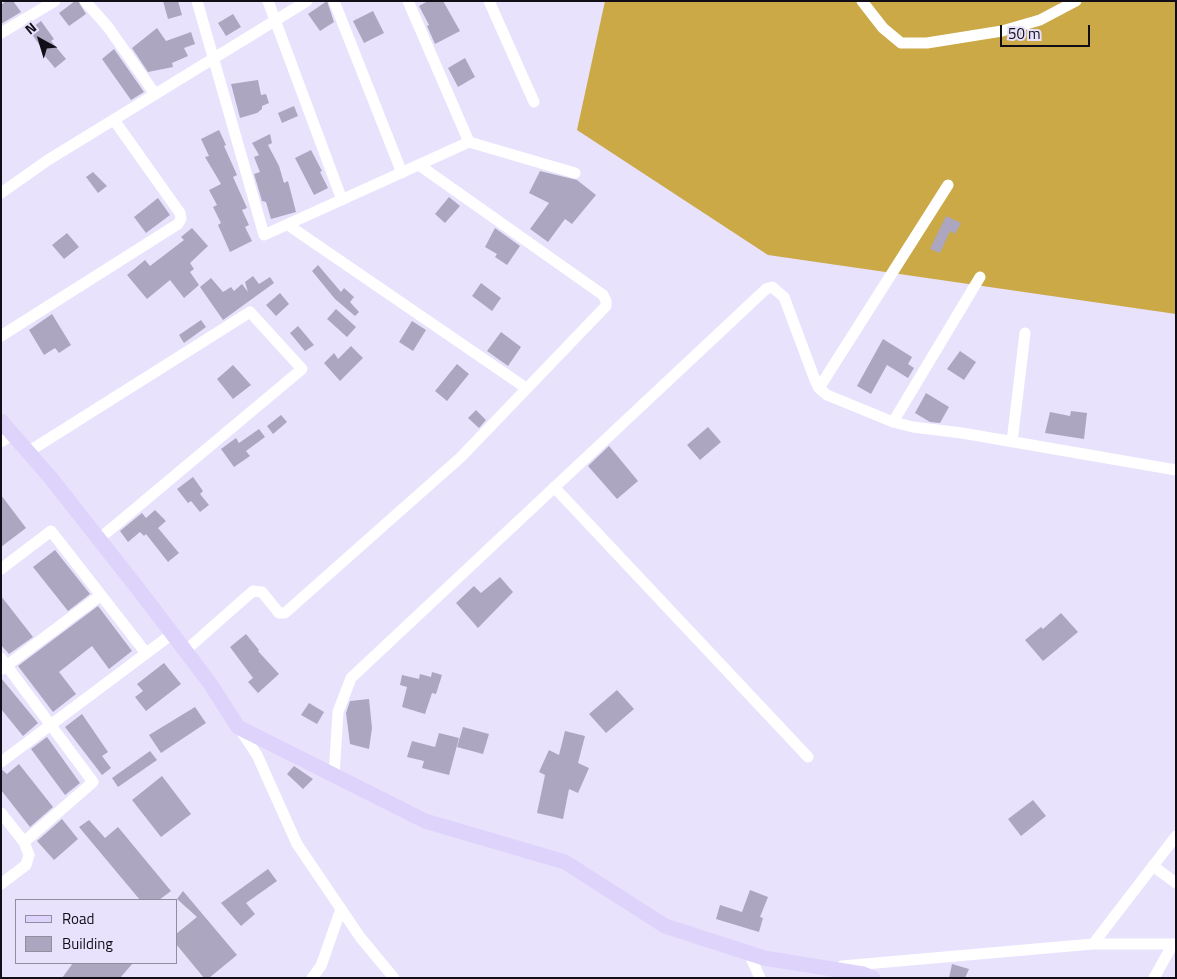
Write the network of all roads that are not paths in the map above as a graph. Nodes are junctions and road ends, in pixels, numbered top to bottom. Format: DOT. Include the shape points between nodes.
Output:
graph roads {
  1 [pos="55,1"];
  2 [pos="85,1"];
  3 [pos="197,1"];
  4 [pos="268,1"];
  5 [pos="307,1"];
  6 [pos="334,1"];
  7 [pos="408,1"];
  8 [pos="489,1"];
  9 [pos="862,1"];
  10 [pos="1076,1"];
  11 [pos="275,21"];
  12 [pos="1,33"];
  13 [pos="212,59"];
  14 [pos="154,94"];
  15 [pos="534,102"];
  16 [pos="114,120"];
  17 [pos="469,142"];
  18 [pos="419,165"];
  19 [pos="402,173"];
  20 [pos="575,173"];
  21 [pos="948,185"];
  22 [pos="1,193"];
  23 [pos="342,200"];
  24 [pos="288,224"];
  25 [pos="980,277"];
  26 [pos="1025,333"];
  27 [pos="1,336"];
  28 [pos="526,388"];
  29 [pos="819,388"];
  30 [pos="1,421"];
  31 [pos="893,422"];
  32 [pos="7,438"];
  33 [pos="1012,442"];
  34 [pos="28,452"];
  35 [pos="1176,470"];
  36 [pos="554,487"];
  37 [pos="99,539"];
  38 [pos="1,569"];
  39 [pos="101,595"];
  40 [pos="172,634"];
  41 [pos="185,651"];
  42 [pos="146,653"];
  43 [pos="3,665"];
  44 [pos="50,725"];
  45 [pos="238,727"];
  46 [pos="808,757"];
  47 [pos="1,762"];
  48 [pos="334,776"];
  49 [pos="1,813"];
  50 [pos="1176,836"];
  51 [pos="24,842"];
  52 [pos="1153,866"];
  53 [pos="1176,882"];
  54 [pos="1,884"];
  55 [pos="341,909"];
  56 [pos="1093,944"];
  57 [pos="1174,944"];
  58 [pos="749,953"];
  59 [pos="825,968"];
  60 [pos="312,978"];
  61 [pos="394,978"];
  62 [pos="760,978"];
  63 [pos="873,978"];
  64 [pos="1154,978"];
  1 -- 12 [label="street"];
  2 -- 14 [label="street" via="108,27"];
  3 -- 13 [label="street"];
  4 -- 11 [label="street"];
  5 -- 11 [label="street"];
  6 -- 19 [label="street"];
  7 -- 17 [label="street"];
  8 -- 15 [label="street"];
  9 -- 10 [label="street" via="883,28 901,42 927,43 1040,20"];
  11 -- 13 [label="street"];
  11 -- 23 [label="street"];
  13 -- 14 [label="street"];
  13 -- 24 [label="street" via="264,235"];
  14 -- 16 [label="street"];
  16 -- 22 [label="street"];
  16 -- 27 [label="street" via="180,213 181,219 178,224"];
  17 -- 18 [label="street"];
  17 -- 20 [label="street"];
  18 -- 19 [label="street"];
  18 -- 28 [label="street" via="603,295 606,301 600,313"];
  19 -- 23 [label="street"];
  21 -- 29 [label="street"];
  23 -- 24 [label="street"];
  24 -- 28 [label="street"];
  25 -- 31 [label="street"];
  26 -- 33 [label="street"];
  28 -- 41 [label="street" via="460,457 285,613 279,613 262,592 253,591"];
  29 -- 31 [label="street" via="827,395"];
  29 -- 36 [label="street" via="784,297 772,287 766,289"];
  30 -- 32 [label="main road"];
  31 -- 33 [label="street"];
  32 -- 34 [label="main road"];
  33 -- 35 [label="street"];
  34 -- 37 [label="main road"];
  34 -- 37 [label="street" via="250,312 302,369"];
  36 -- 46 [label="street"];
  36 -- 48 [label="street" via="351,678 338,712"];
  37 -- 40 [label="main road"];
  38 -- 39 [label="street" via="51,531"];
  39 -- 42 [label="street"];
  39 -- 43 [label="street"];
  40 -- 41 [label="main road"];
  40 -- 42 [label="street"];
  41 -- 45 [label="main road"];
  42 -- 44 [label="street"];
  43 -- 44 [label="street"];
  44 -- 47 [label="street"];
  44 -- 51 [label="street" via="93,782"];
  45 -- 48 [label="main road"];
  45 -- 55 [label="street" via="257,755 297,844"];
  48 -- 58 [label="main road" via="424,821 565,862 665,926"];
  49 -- 51 [label="street"];
  50 -- 52 [label="street"];
  51 -- 54 [label="street" via="29,855 26,865"];
  52 -- 53 [label="street"];
  52 -- 56 [label="street"];
  55 -- 60 [label="street" via="322,966"];
  55 -- 61 [label="street"];
  56 -- 57 [label="street"];
  56 -- 59 [label="street"];
  57 -- 64 [label="street"];
  58 -- 59 [label="main road"];
  58 -- 62 [label="street"];
  59 -- 63 [label="main road"];
}
